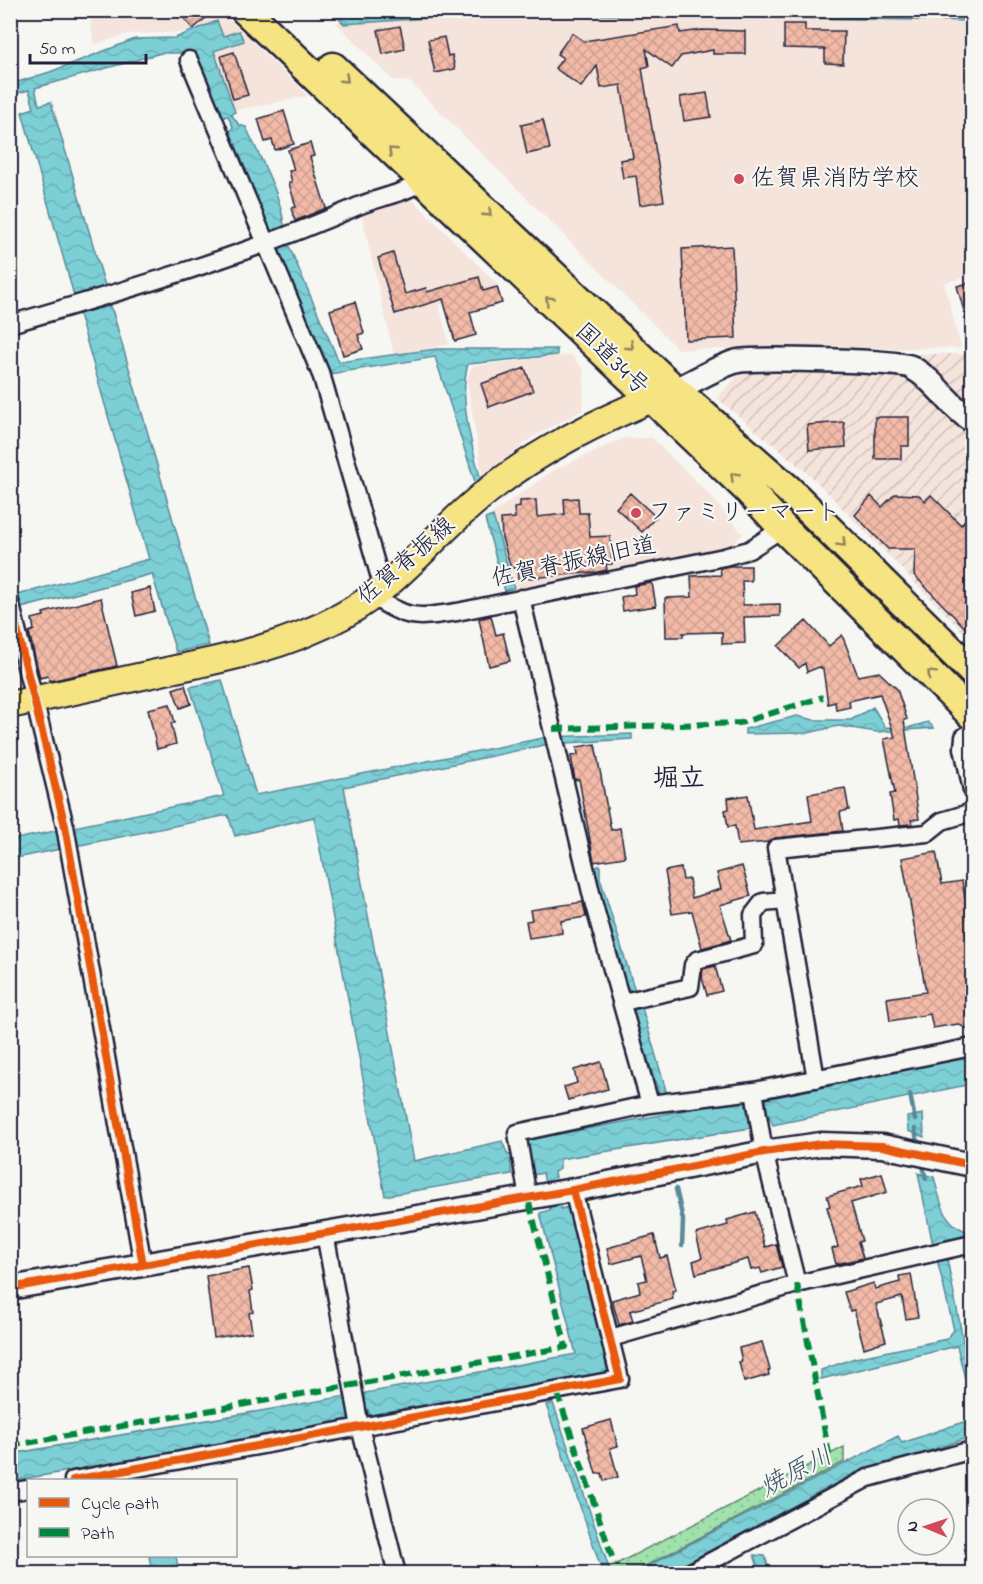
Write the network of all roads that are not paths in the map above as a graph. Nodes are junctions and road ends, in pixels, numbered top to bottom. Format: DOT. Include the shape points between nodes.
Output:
graph roads {
  1 [pos="245,10"];
  2 [pos="272,10"];
  3 [pos="189,60"];
  4 [pos="423,181"];
  5 [pos="277,239"];
  6 [pos="10,324"];
  7 [pos="664,394"];
  8 [pos="972,421"];
  9 [pos="783,528"];
  10 [pos="378,592"];
  11 [pos="521,598"];
  12 [pos="12,606"];
  13 [pos="972,671"];
  14 [pos="23,702"];
  15 [pos="972,715"];
  16 [pos="972,731"];
  17 [pos="972,790"];
  18 [pos="972,812"];
  19 [pos="785,900"];
  20 [pos="622,1002"];
  21 [pos="972,1047"];
  22 [pos="816,1079"];
  23 [pos="754,1091"];
  24 [pos="650,1104"];
  25 [pos="763,1142"];
  26 [pos="972,1166"];
  27 [pos="573,1190"];
  28 [pos="528,1198"];
  29 [pos="325,1233"];
  30 [pos="972,1244"];
  31 [pos="142,1265"];
  32 [pos="797,1284"];
  33 [pos="10,1288"];
  34 [pos="611,1338"];
  35 [pos="360,1427"];
  36 [pos="972,1450"];
  37 [pos="78,1479"];
  38 [pos="27,1489"];
  39 [pos="10,1492"];
  40 [pos="397,1574"];
  41 [pos="687,1574"];
  4 -- 1 [label="highway, 国道34号, one-way"];
  2 -- 7 [label="highway, 国道34号, one-way"];
  3 -- 5 [label="street"];
  4 -- 5 [label="street" via="410,190"];
  7 -- 4 [label="highway, 国道34号, one-way"];
  5 -- 6 [label="street"];
  5 -- 10 [label="street" via="322,377"];
  7 -- 8 [label="street" via="737,362 875,362 909,366"];
  9 -- 7 [label="highway, 国道34号, one-way"];
  7 -- 10 [label="main road, 佐賀脊振線" via="555,446 513,472 470,506 416,561"];
  7 -- 13 [label="highway, 国道34号, one-way" via="788,489"];
  9 -- 11 [label="street, 佐賀脊振線旧道" via="748,550 724,557"];
  15 -- 9 [label="highway, 国道34号, one-way"];
  10 -- 11 [label="street, 佐賀脊振線旧道" via="400,614 420,617"];
  10 -- 14 [label="main road, 佐賀脊振線" via="343,615 262,650"];
  11 -- 20 [label="street" via="594,905"];
  12 -- 14 [label="street"];
  14 -- 31 [label="street" via="65,826"];
  16 -- 17 [label="street" via="964,737 963,748"];
  18 -- 19 [label="street" via="942,821 927,833 776,848"];
  19 -- 20 [label="street" via="763,902 753,915 754,945 698,960 693,965 690,987"];
  19 -- 22 [label="street"];
  20 -- 24 [label="street"];
  21 -- 22 [label="street"];
  22 -- 23 [label="street"];
  23 -- 24 [label="street"];
  23 -- 25 [label="street"];
  24 -- 28 [label="street" via="517,1133"];
  25 -- 26 [label="street" via="882,1146"];
  25 -- 27 [label="street"];
  25 -- 32 [label="street"];
  27 -- 28 [label="street"];
  27 -- 34 [label="street"];
  28 -- 29 [label="street"];
  29 -- 31 [label="street"];
  29 -- 35 [label="street"];
  30 -- 32 [label="street"];
  31 -- 33 [label="street"];
  32 -- 34 [label="street"];
  34 -- 35 [label="street" via="620,1379"];
  35 -- 37 [label="street"];
  35 -- 40 [label="street"];
  36 -- 41 [label="street" via="868,1478"];
  38 -- 39 [label="street"];
}
